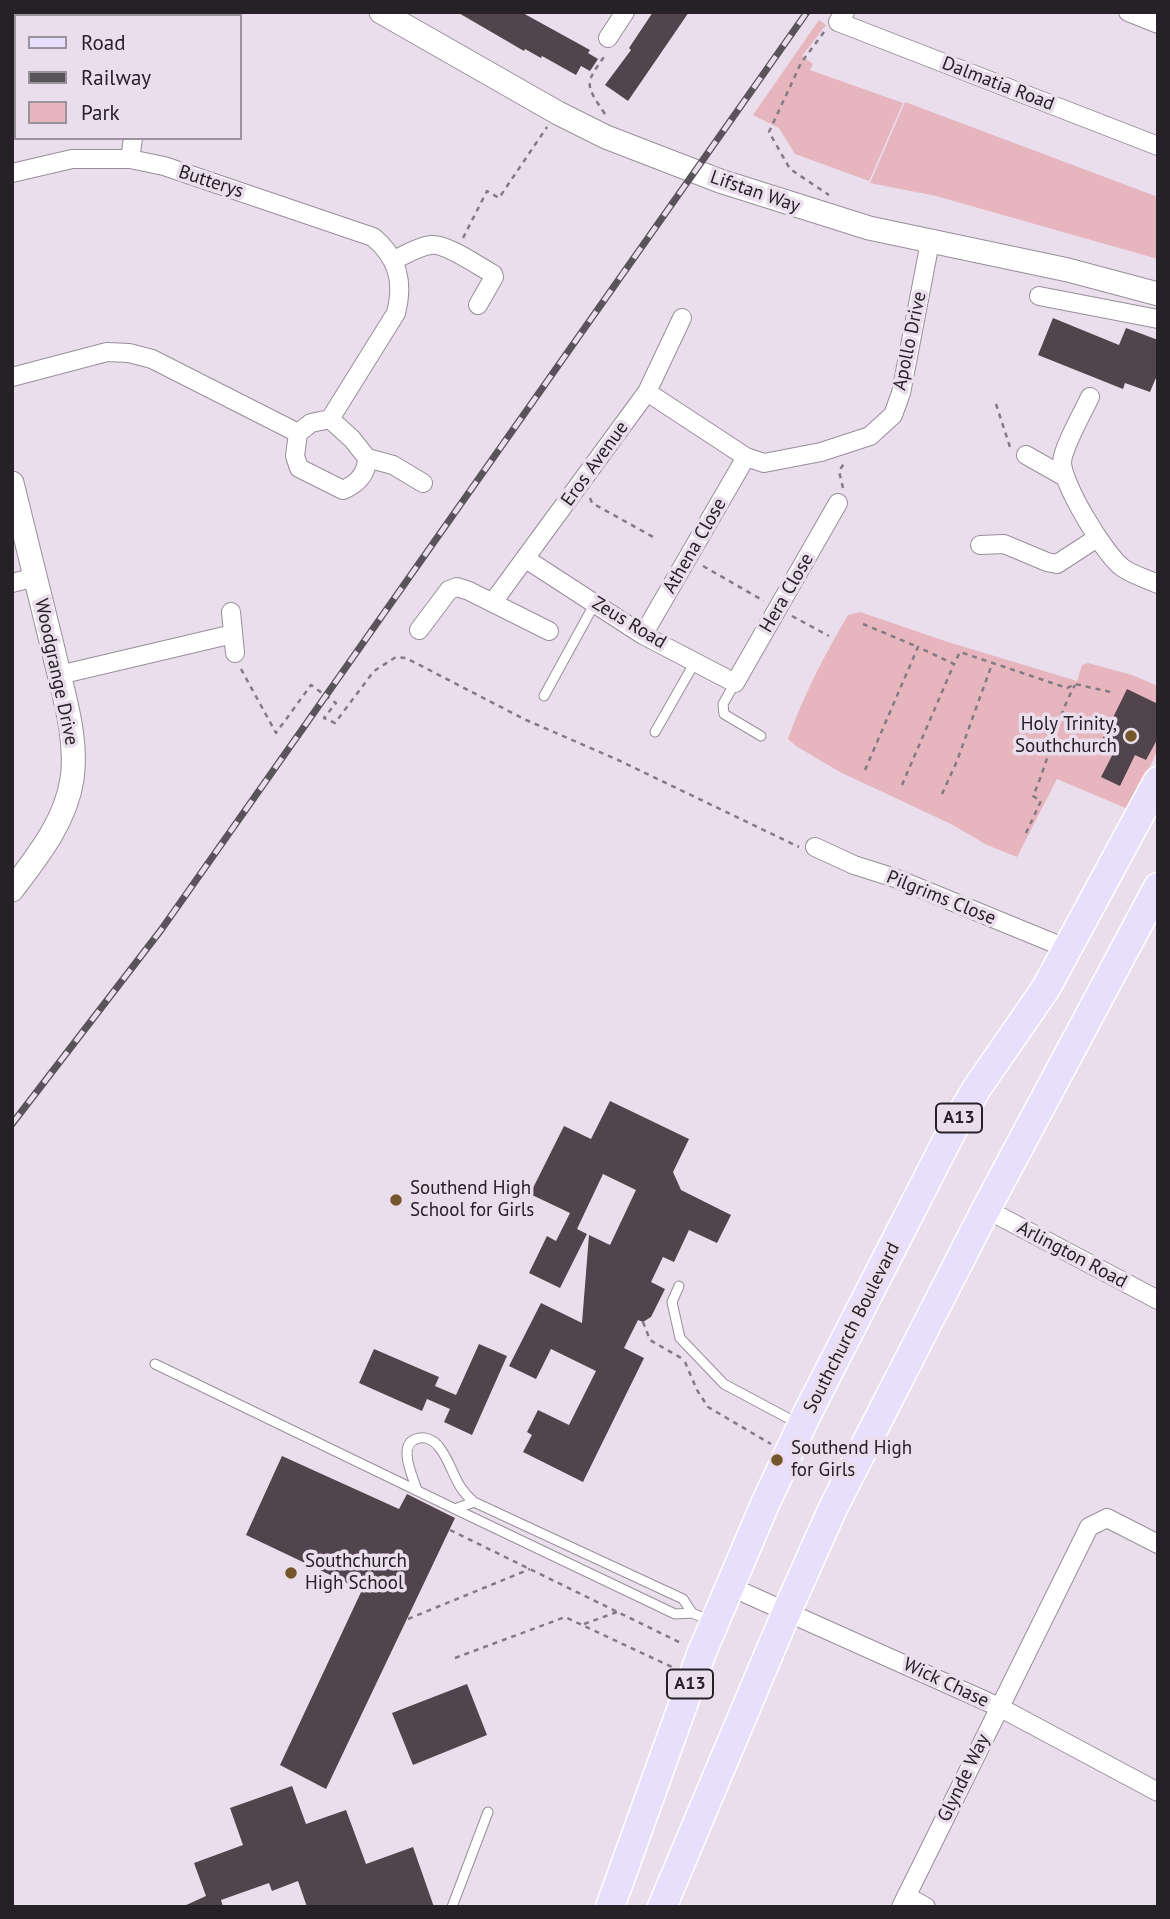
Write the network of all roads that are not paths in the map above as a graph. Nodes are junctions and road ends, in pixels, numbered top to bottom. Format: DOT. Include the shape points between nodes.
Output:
graph roads {
  1 [pos="381,12"];
  2 [pos="625,12"];
  3 [pos="1128,12"];
  4 [pos="841,17"];
  5 [pos="1158,24"];
  6 [pos="608,38"];
  7 [pos="134,140"];
  8 [pos="1158,146"];
  9 [pos="130,159"];
  10 [pos="12,173"];
  11 [pos="930,242"];
  12 [pos="394,260"];
  13 [pos="1158,294"];
  14 [pos="1039,296"];
  15 [pos="478,305"];
  16 [pos="682,318"];
  17 [pos="1158,319"];
  18 [pos="12,377"];
  19 [pos="647,392"];
  20 [pos="1090,397"];
  21 [pos="330,419"];
  22 [pos="298,433"];
  23 [pos="1026,455"];
  24 [pos="746,457"];
  25 [pos="367,458"];
  26 [pos="1063,476"];
  27 [pos="12,482"];
  28 [pos="423,482"];
  29 [pos="838,503"];
  30 [pos="1097,538"];
  31 [pos="979,545"];
  32 [pos="526,559"];
  33 [pos="36,577"];
  34 [pos="12,583"];
  35 [pos="1158,584"];
  36 [pos="493,602"];
  37 [pos="595,603"];
  38 [pos="231,612"];
  39 [pos="419,630"];
  40 [pos="549,631"];
  41 [pos="233,634"];
  42 [pos="643,635"];
  43 [pos="235,653"];
  44 [pos="695,662"];
  45 [pos="59,675"];
  46 [pos="735,682"];
  47 [pos="544,696"];
  48 [pos="655,732"];
  49 [pos="761,736"];
  50 [pos="1154,798"];
  51 [pos="815,847"];
  52 [pos="1158,887"];
  53 [pos="12,890"];
  54 [pos="1068,949"];
  55 [pos="985,1209"];
  56 [pos="679,1286"];
  57 [pos="1158,1300"];
  58 [pos="155,1364"];
  59 [pos="802,1426"];
  60 [pos="417,1490"];
  61 [pos="474,1502"];
  62 [pos="456,1509"];
  63 [pos="1158,1544"];
  64 [pos="729,1586"];
  65 [pos="787,1611"];
  66 [pos="704,1618"];
  67 [pos="999,1707"];
  68 [pos="1158,1792"];
  69 [pos="488,1812"];
  70 [pos="904,1901"];
  71 [pos="452,1907"];
  72 [pos="610,1907"];
  73 [pos="662,1907"];
  74 [pos="926,1907"];
  1 -- 11 [label="street, Lifstan Way" via="606,137 842,221"];
  2 -- 6 [label="street"];
  3 -- 5 [label="street"];
  4 -- 8 [label="street, Dalmatia Road"];
  7 -- 9 [label="street"];
  9 -- 10 [label="street, Butterys" via="72,159"];
  9 -- 12 [label="street, Butterys" via="361,231 386,248"];
  11 -- 13 [label="street, Lifstan Way"];
  11 -- 24 [label="street, Apollo Drive" via="893,415 870,436 821,452 764,463"];
  12 -- 15 [label="street" via="435,244 455,253 493,274"];
  12 -- 21 [label="street" via="399,290 396,313"];
  14 -- 17 [label="street"];
  16 -- 19 [label="street, Eros Avenue"];
  18 -- 22 [label="street" via="107,352 129,353 152,359"];
  19 -- 24 [label="street, Apollo Drive"];
  19 -- 32 [label="street, Eros Avenue"];
  20 -- 26 [label="street" via="1062,458"];
  21 -- 22 [label="street" via="311,423"];
  21 -- 25 [label="street"];
  22 -- 25 [label="street" via="295,456 299,468 332,487 352,487 367,467"];
  23 -- 26 [label="street"];
  24 -- 42 [label="street, Athena Close"];
  25 -- 28 [label="street" via="393,465"];
  26 -- 30 [label="street"];
  27 -- 33 [label="street, Woodgrange Drive"];
  29 -- 46 [label="street, Hera Close"];
  30 -- 31 [label="street" via="1057,564 1004,544"];
  30 -- 35 [label="street" via="1124,568"];
  32 -- 36 [label="street, Eros Avenue"];
  32 -- 37 [label="street, Zeus Road"];
  33 -- 34 [label="street"];
  33 -- 45 [label="street, Woodgrange Drive"];
  36 -- 39 [label="street" via="457,587 449,590"];
  36 -- 40 [label="street"];
  37 -- 42 [label="street, Zeus Road"];
  37 -- 47 [label="lane"];
  38 -- 41 [label="street"];
  41 -- 43 [label="street"];
  41 -- 45 [label="street"];
  42 -- 44 [label="street, Zeus Road"];
  44 -- 46 [label="street, Zeus Road"];
  44 -- 48 [label="lane"];
  45 -- 53 [label="street, Woodgrange Drive" via="72,736 72,780 54,830"];
  46 -- 49 [label="lane" via="723,704 724,714"];
  50 -- 54 [label="main road, Southchurch Boulevard / A13"];
  51 -- 54 [label="street, Pilgrims Close"];
  52 -- 55 [label="main road"];
  54 -- 59 [label="main road, Southchurch Boulevard / A13" via="955,1125"];
  55 -- 57 [label="street, Arlington Road"];
  55 -- 65 [label="main road"];
  56 -- 59 [label="lane" via="672,1302 680,1338 724,1384"];
  58 -- 60 [label="lane"];
  59 -- 64 [label="main road, Southchurch Boulevard / A13"];
  60 -- 61 [label="lane" via="407,1448 420,1438 438,1446 462,1492"];
  60 -- 62 [label="lane"];
  61 -- 62 [label="lane"];
  61 -- 66 [label="lane" via="683,1599"];
  62 -- 66 [label="lane" via="675,1614"];
  63 -- 67 [label="street, Glynde Way" via="1107,1518 1089,1527"];
  64 -- 65 [label="street, Wick Chase"];
  64 -- 66 [label="main road, Southchurch Boulevard / A13"];
  65 -- 67 [label="street, Wick Chase"];
  65 -- 73 [label="main road"];
  66 -- 72 [label="main road, Southchurch Boulevard / A13" via="698,1665"];
  67 -- 68 [label="street, Wick Chase"];
  67 -- 70 [label="street, Glynde Way"];
  69 -- 71 [label="lane"];
  70 -- 74 [label="street"];
}
